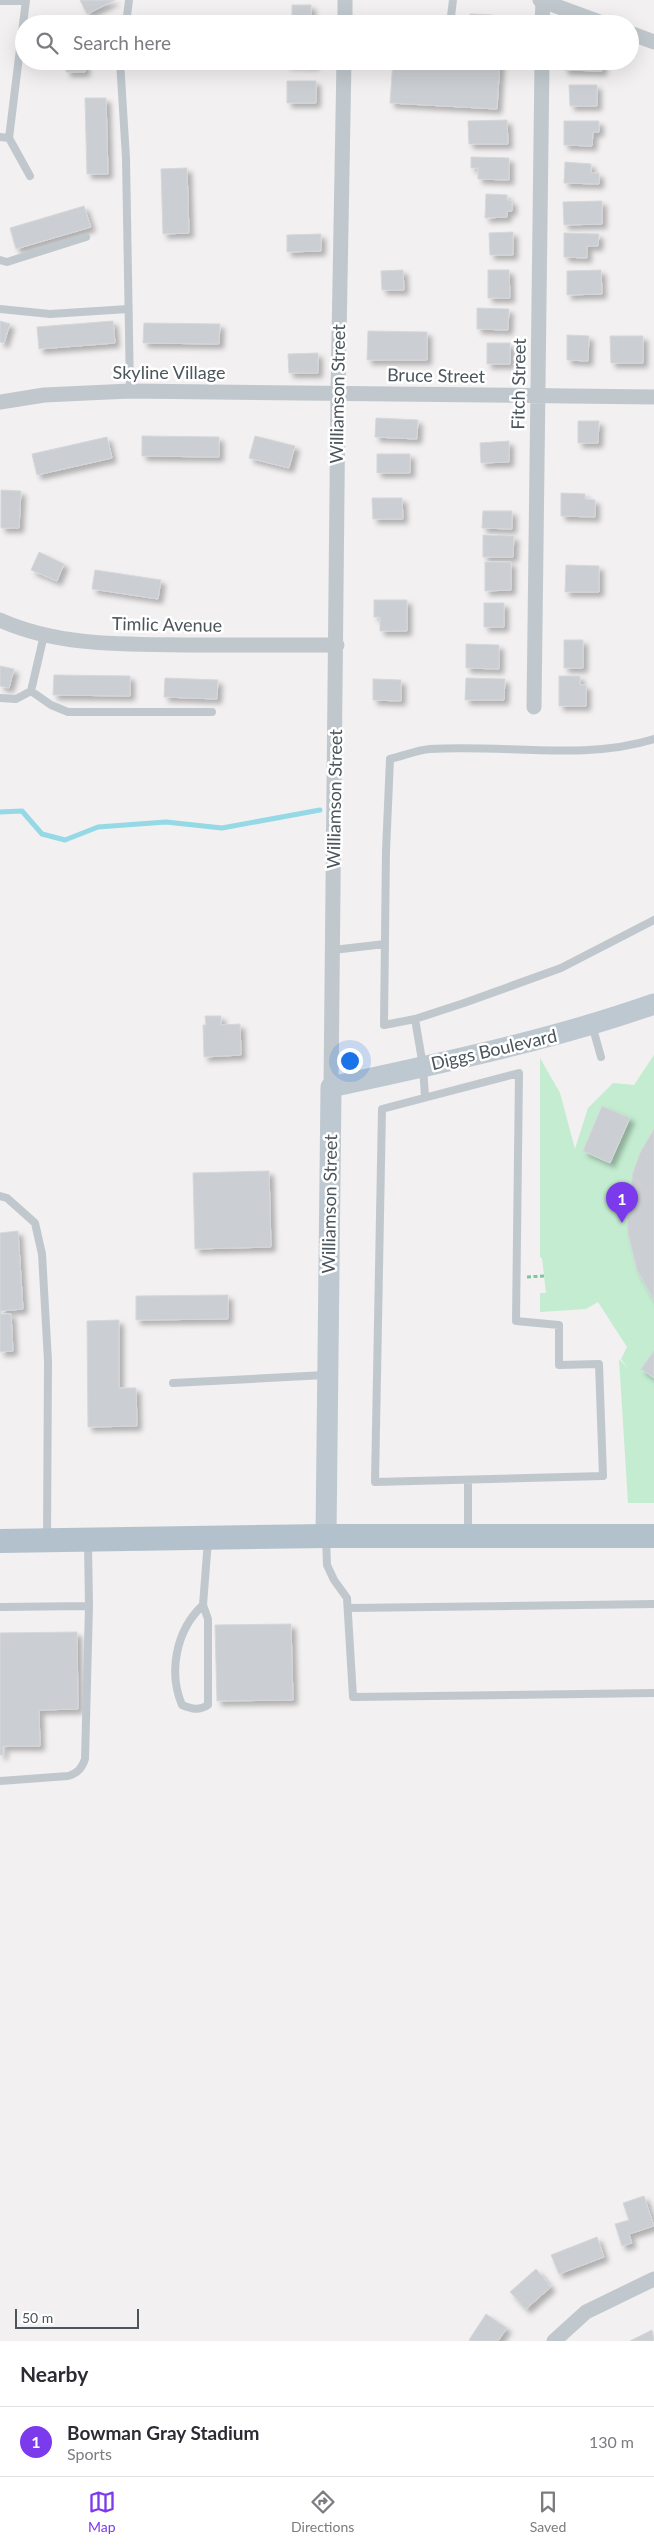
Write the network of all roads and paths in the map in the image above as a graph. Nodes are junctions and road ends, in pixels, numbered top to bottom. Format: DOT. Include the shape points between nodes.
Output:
graph roads {
  1 [pos="26,0"];
  2 [pos="129,0"];
  3 [pos="345,0"];
  4 [pos="453,0"];
  5 [pos="541,0"];
  6 [pos="0,2"];
  7 [pos="24,15"];
  8 [pos="127,15"];
  9 [pos="345,15"];
  10 [pos="451,15"];
  11 [pos="542,15"];
  12 [pos="581,15"];
  13 [pos="639,36"];
  14 [pos="654,42"];
  15 [pos="17,70"];
  16 [pos="121,70"];
  17 [pos="344,70"];
  18 [pos="542,70"];
  19 [pos="0,137"];
  20 [pos="9,138"];
  21 [pos="30,176"];
  22 [pos="86,237"];
  23 [pos="0,260"];
  24 [pos="0,309"];
  25 [pos="128,309"];
  26 [pos="130,391"];
  27 [pos="338,393"];
  28 [pos="538,396"];
  29 [pos="654,397"];
  30 [pos="0,402"];
  31 [pos="0,620"];
  32 [pos="44,635"];
  33 [pos="337,645"];
  34 [pos="30,691"];
  35 [pos="0,698"];
  36 [pos="534,707"];
  37 [pos="212,712"];
  38 [pos="654,739"];
  39 [pos="654,920"];
  40 [pos="385,944"];
  41 [pos="333,950"];
  42 [pos="654,1004"];
  43 [pos="415,1018"];
  44 [pos="592,1025"];
  45 [pos="601,1057"];
  46 [pos="423,1066"];
  47 [pos="331,1087"];
  48 [pos="425,1097"];
  49 [pos="0,1196"];
  50 [pos="544,1276"];
  51 [pos="517,1278"];
  52 [pos="328,1375"];
  53 [pos="173,1383"];
  54 [pos="468,1480"];
  55 [pos="326,1536"];
  56 [pos="468,1536"];
  57 [pos="654,1536"];
  58 [pos="209,1538"];
  59 [pos="88,1539"];
  60 [pos="47,1540"];
  61 [pos="0,1541"];
  62 [pos="654,1604"];
  63 [pos="202,1605"];
  64 [pos="89,1606"];
  65 [pos="0,1607"];
  66 [pos="348,1608"];
  67 [pos="654,1693"];
  68 [pos="0,1781"];
  69 [pos="654,2279"];
  70 [pos="554,2341"];
  1 -- 6 [label="lane"];
  1 -- 7 [label="lane"];
  2 -- 8 [label="lane"];
  3 -- 9 [label="street"];
  4 -- 10 [label="lane"];
  5 -- 11 [label="street"];
  5 -- 12 [label="street"];
  13 -- 14 [label="street"];
  15 -- 20 [label="lane"];
  16 -- 25 [label="lane" via="126,158"];
  17 -- 27 [label="street, Williamson Street"];
  18 -- 28 [label="street, Fitch Street"];
  19 -- 20 [label="lane"];
  20 -- 21 [label="lane"];
  22 -- 23 [label="lane" via="7,262"];
  24 -- 25 [label="lane" via="50,314"];
  25 -- 26 [label="lane"];
  26 -- 27 [label="street, Skyline Village"];
  26 -- 30 [label="street, Skyline Village" via="44,395"];
  27 -- 28 [label="street, Bruce Street"];
  27 -- 33 [label="street, Williamson Street"];
  28 -- 29 [label="street, Bruce Street"];
  28 -- 36 [label="street, Fitch Street"];
  31 -- 32 [label="street, Timlic Avenue"];
  32 -- 33 [label="street, Timlic Avenue" via="85,642"];
  32 -- 34 [label="lane"];
  33 -- 41 [label="street, Williamson Street"];
  34 -- 35 [label="lane" via="16,699"];
  34 -- 37 [label="lane" via="68,712"];
  38 -- 40 [label="lane" via="630,746 602,748 429,749 390,759"];
  39 -- 43 [label="lane" via="561,968"];
  40 -- 41 [label="lane"];
  40 -- 43 [label="lane" via="384,1025"];
  41 -- 47 [label="street, Williamson Street"];
  42 -- 44 [label="street, Diggs Boulevard"];
  43 -- 46 [label="lane"];
  44 -- 45 [label="lane"];
  44 -- 46 [label="street, Diggs Boulevard"];
  46 -- 47 [label="street, Diggs Boulevard"];
  46 -- 48 [label="lane"];
  47 -- 52 [label="street, Williamson Street"];
  48 -- 51 [label="lane" via="519,1073"];
  48 -- 54 [label="lane" via="382,1109 375,1482"];
  49 -- 60 [label="lane" via="7,1198 35,1223 42,1254 48,1362"];
  50 -- 51 [label="path"];
  51 -- 54 [label="lane" via="516,1321 559,1326 559,1365 599,1364 603,1476"];
  52 -- 53 [label="lane"];
  52 -- 55 [label="street, Williamson Street"];
  54 -- 56 [label="lane"];
  55 -- 56 [label="main road"];
  55 -- 58 [label="main road"];
  55 -- 66 [label="lane" via="327,1565 347,1598"];
  56 -- 57 [label="main road"];
  58 -- 59 [label="main road"];
  58 -- 63 [label="lane"];
  59 -- 60 [label="main road"];
  59 -- 64 [label="lane"];
  60 -- 61 [label="main road"];
  62 -- 66 [label="lane"];
  63 -- 63 [label="lane" via="183,1630 178,1647 176,1690 182,1705 201,1710 208,1705 208,1620"];
  64 -- 65 [label="lane"];
  64 -- 68 [label="lane" via="85,1759 82,1766 68,1776"];
  66 -- 67 [label="lane" via="353,1698"];
  69 -- 70 [label="street" via="586,2312"];
}
